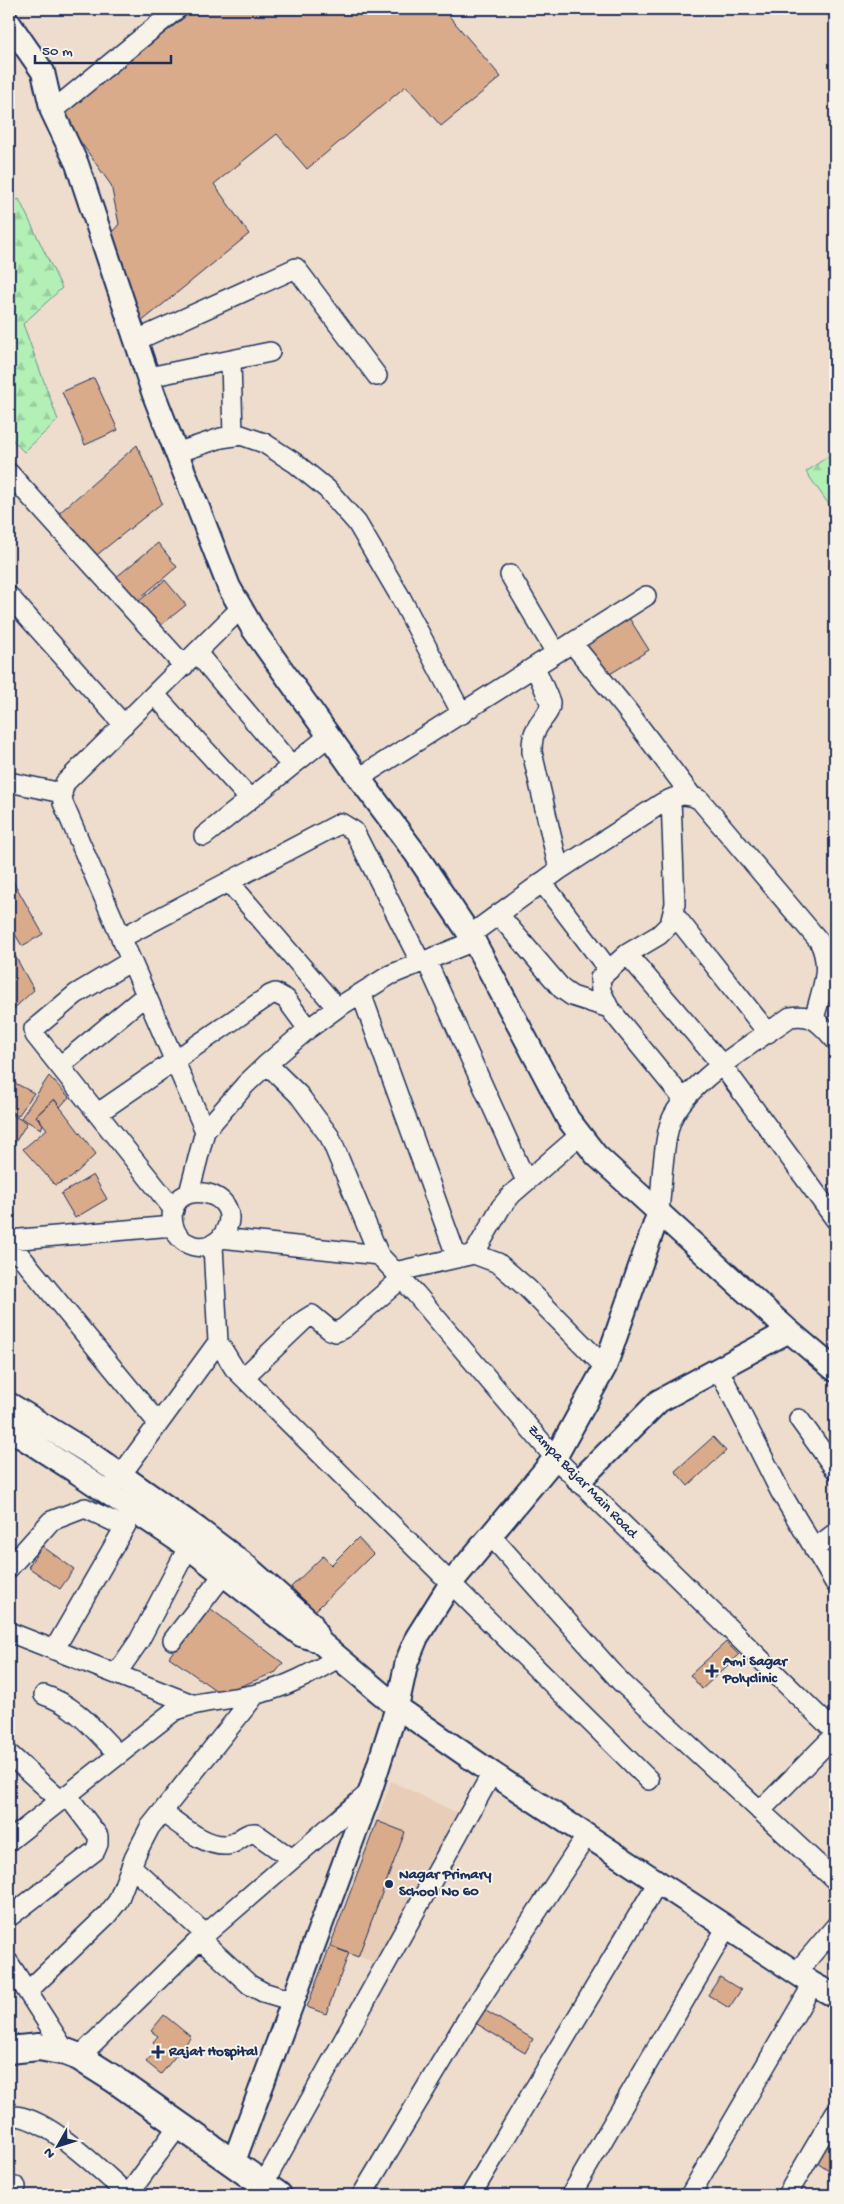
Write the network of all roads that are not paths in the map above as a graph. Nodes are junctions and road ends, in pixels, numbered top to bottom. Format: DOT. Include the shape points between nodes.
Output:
graph roads {
  1 [pos="177,9"];
  2 [pos="9,23"];
  3 [pos="52,112"];
  4 [pos="137,340"];
  5 [pos="270,352"];
  6 [pos="231,360"];
  7 [pos="377,376"];
  8 [pos="149,377"];
  9 [pos="234,436"];
  10 [pos="176,453"];
  11 [pos="9,473"];
  12 [pos="510,574"];
  13 [pos="9,596"];
  14 [pos="646,596"];
  15 [pos="241,608"];
  16 [pos="572,643"];
  17 [pos="556,653"];
  18 [pos="190,659"];
  19 [pos="535,666"];
  20 [pos="155,695"];
  21 [pos="462,714"];
  22 [pos="124,725"];
  23 [pos="329,736"];
  24 [pos="291,765"];
  25 [pos="359,778"];
  26 [pos="9,782"];
  27 [pos="62,793"];
  28 [pos="691,795"];
  29 [pos="249,798"];
  30 [pos="671,799"];
  31 [pos="204,836"];
  32 [pos="559,870"];
  33 [pos="229,882"];
  34 [pos="542,882"];
  35 [pos="673,913"];
  36 [pos="498,914"];
  37 [pos="121,938"];
  38 [pos="472,938"];
  39 [pos="627,954"];
  40 [pos="131,961"];
  41 [pos="423,961"];
  42 [pos="608,969"];
  43 [pos="361,993"];
  44 [pos="146,995"];
  45 [pos="337,1008"];
  46 [pos="610,1008"];
  47 [pos="814,1019"];
  48 [pos="308,1029"];
  49 [pos="768,1033"];
  50 [pos="835,1040"];
  51 [pos="174,1061"];
  52 [pos="268,1064"];
  53 [pos="722,1065"];
  54 [pos="60,1066"];
  55 [pos="684,1100"];
  56 [pos="98,1113"];
  57 [pos="205,1131"];
  58 [pos="579,1136"];
  59 [pos="526,1181"];
  60 [pos="189,1193"];
  61 [pos="659,1212"];
  62 [pos="174,1218"];
  63 [pos="835,1220"];
  64 [pos="9,1241"];
  65 [pos="217,1241"];
  66 [pos="379,1255"];
  67 [pos="466,1256"];
  68 [pos="398,1276"];
  69 [pos="790,1331"];
  70 [pos="218,1342"];
  71 [pos="605,1367"];
  72 [pos="719,1370"];
  73 [pos="835,1370"];
  74 [pos="244,1377"];
  75 [pos="9,1404"];
  76 [pos="799,1419"];
  77 [pos="158,1423"];
  78 [pos="9,1429"];
  79 [pos="555,1458"];
  80 [pos="835,1469"];
  81 [pos="579,1481"];
  82 [pos="114,1484"];
  83 [pos="134,1510"];
  84 [pos="835,1533"];
  85 [pos="491,1536"];
  86 [pos="193,1538"];
  87 [pos="814,1549"];
  88 [pos="9,1568"];
  89 [pos="224,1574"];
  90 [pos="451,1583"];
  91 [pos="835,1583"];
  92 [pos="9,1632"];
  93 [pos="173,1640"];
  94 [pos="320,1642"];
  95 [pos="54,1650"];
  96 [pos="338,1658"];
  97 [pos="116,1674"];
  98 [pos="256,1694"];
  99 [pos="44,1695"];
  100 [pos="192,1704"];
  101 [pos="397,1707"];
  102 [pos="835,1733"];
  103 [pos="9,1754"];
  104 [pos="118,1754"];
  105 [pos="492,1772"];
  106 [pos="649,1780"];
  107 [pos="370,1792"];
  108 [pos="64,1798"];
  109 [pos="760,1811"];
  110 [pos="162,1812"];
  111 [pos="587,1835"];
  112 [pos="9,1841"];
  113 [pos="292,1859"];
  114 [pos="131,1866"];
  115 [pos="835,1880"];
  116 [pos="658,1882"];
  117 [pos="9,1917"];
  118 [pos="727,1927"];
  119 [pos="835,1927"];
  120 [pos="203,1937"];
  121 [pos="9,1963"];
  122 [pos="805,1978"];
  123 [pos="28,1991"];
  124 [pos="835,1996"];
  125 [pos="293,2001"];
  126 [pos="9,2050"];
  127 [pos="72,2054"];
  128 [pos="835,2113"];
  129 [pos="9,2116"];
  130 [pos="180,2125"];
  131 [pos="233,2164"];
  132 [pos="266,2192"];
  133 [pos="126,2194"];
  134 [pos="362,2195"];
  135 [pos="471,2195"];
  136 [pos="571,2195"];
  137 [pos="690,2195"];
  138 [pos="787,2195"];
  1 -- 3 [label="street"];
  2 -- 3 [label="street" via="43,72"];
  3 -- 4 [label="street" via="77,164"];
  4 -- 7 [label="street" via="296,268"];
  4 -- 8 [label="street"];
  5 -- 6 [label="street"];
  6 -- 8 [label="street"];
  6 -- 9 [label="street"];
  8 -- 10 [label="street"];
  9 -- 10 [label="street"];
  9 -- 21 [label="street" via="242,435 264,443 295,463 327,489 357,523"];
  10 -- 15 [label="street" via="220,567"];
  11 -- 18 [label="street"];
  12 -- 17 [label="street"];
  13 -- 22 [label="street"];
  14 -- 16 [label="street"];
  15 -- 18 [label="street"];
  15 -- 23 [label="street"];
  16 -- 17 [label="street"];
  16 -- 28 [label="street"];
  17 -- 19 [label="street"];
  18 -- 20 [label="street"];
  18 -- 24 [label="street"];
  19 -- 21 [label="street"];
  19 -- 32 [label="street" via="550,708 536,729 532,752"];
  20 -- 22 [label="street"];
  20 -- 29 [label="street"];
  21 -- 25 [label="street"];
  22 -- 27 [label="street" via="65,783"];
  23 -- 24 [label="street"];
  23 -- 25 [label="street"];
  24 -- 29 [label="street"];
  25 -- 38 [label="street" via="416,854"];
  26 -- 27 [label="street"];
  27 -- 37 [label="street" via="63,803"];
  28 -- 30 [label="street"];
  28 -- 47 [label="street" via="700,800 819,941 827,966"];
  29 -- 31 [label="street"];
  30 -- 32 [label="street"];
  30 -- 35 [label="street"];
  32 -- 34 [label="street"];
  33 -- 37 [label="street"];
  33 -- 41 [label="street" via="341,823 354,831"];
  33 -- 45 [label="street"];
  34 -- 36 [label="street"];
  34 -- 42 [label="street"];
  35 -- 39 [label="street" via="670,924 659,935"];
  35 -- 49 [label="street"];
  36 -- 38 [label="street"];
  36 -- 46 [label="street" via="562,990"];
  37 -- 40 [label="street"];
  38 -- 41 [label="street"];
  38 -- 58 [label="street"];
  39 -- 42 [label="street"];
  39 -- 53 [label="street"];
  40 -- 44 [label="street"];
  40 -- 54 [label="street" via="76,994 34,1029 35,1035"];
  41 -- 43 [label="street" via="390,975"];
  41 -- 59 [label="street"];
  42 -- 46 [label="street" via="600,978 601,991"];
  43 -- 45 [label="street"];
  43 -- 67 [label="street"];
  44 -- 51 [label="street"];
  44 -- 54 [label="street"];
  45 -- 48 [label="street"];
  46 -- 55 [label="street"];
  47 -- 49 [label="street" via="803,1015 790,1018"];
  47 -- 50 [label="street"];
  48 -- 51 [label="street" via="286,999 275,993"];
  48 -- 52 [label="street"];
  49 -- 53 [label="street"];
  51 -- 56 [label="street"];
  51 -- 57 [label="street"];
  52 -- 57 [label="street"];
  52 -- 66 [label="street" via="299,1095 330,1137"];
  53 -- 55 [label="street"];
  53 -- 63 [label="street"];
  54 -- 56 [label="street"];
  55 -- 61 [label="street" via="669,1126"];
  56 -- 62 [label="street"];
  57 -- 60 [label="street"];
  58 -- 59 [label="street"];
  58 -- 61 [label="street"];
  59 -- 67 [label="street" via="501,1208"];
  60 -- 62 [label="street" via="178,1202"];
  60 -- 65 [label="street" via="204,1191 225,1206 228,1223"];
  61 -- 69 [label="street"];
  61 -- 71 [label="street"];
  62 -- 64 [label="street"];
  62 -- 65 [label="street" via="179,1237 186,1243 195,1247"];
  64 -- 77 [label="street"];
  65 -- 66 [label="street"];
  65 -- 70 [label="street"];
  66 -- 68 [label="street, Zampa Bajar Main Road"];
  67 -- 68 [label="street"];
  67 -- 71 [label="street" via="498,1262"];
  68 -- 74 [label="street" via="336,1332 312,1315 304,1320"];
  68 -- 79 [label="street, Zampa Bajar Main Road"];
  69 -- 72 [label="street"];
  69 -- 73 [label="street"];
  70 -- 74 [label="street" via="234,1368"];
  70 -- 77 [label="street"];
  71 -- 79 [label="street"];
  72 -- 81 [label="street" via="658,1401"];
  72 -- 87 [label="street" via="780,1491"];
  74 -- 90 [label="street"];
  75 -- 82 [label="street" via="69,1440"];
  76 -- 80 [label="street"];
  77 -- 82 [label="street"];
  78 -- 82 [label="street"];
  79 -- 81 [label="street, Zampa Bajar Main Road"];
  79 -- 85 [label="street"];
  81 -- 102 [label="street, Zampa Bajar Main Road"];
  82 -- 83 [label="street"];
  83 -- 86 [label="street"];
  83 -- 88 [label="street" via="85,1508 50,1521"];
  83 -- 95 [label="street"];
  84 -- 87 [label="street"];
  85 -- 90 [label="street"];
  85 -- 109 [label="street" via="620,1682"];
  86 -- 89 [label="street"];
  86 -- 94 [label="street" via="243,1563 311,1623"];
  86 -- 97 [label="street" via="139,1641"];
  87 -- 91 [label="street"];
  89 -- 93 [label="street"];
  89 -- 94 [label="street" via="301,1635"];
  90 -- 101 [label="street" via="417,1637 407,1661"];
  90 -- 106 [label="street"];
  92 -- 95 [label="street"];
  94 -- 96 [label="street"];
  95 -- 97 [label="street"];
  96 -- 98 [label="street" via="301,1679"];
  96 -- 101 [label="street"];
  97 -- 100 [label="street"];
  98 -- 100 [label="street"];
  98 -- 110 [label="street"];
  99 -- 104 [label="street" via="72,1708"];
  100 -- 104 [label="street" via="174,1711"];
  101 -- 105 [label="street"];
  101 -- 107 [label="street"];
  102 -- 109 [label="street"];
  103 -- 108 [label="street"];
  104 -- 108 [label="street"];
  105 -- 111 [label="street"];
  105 -- 132 [label="street"];
  107 -- 113 [label="street"];
  107 -- 125 [label="street"];
  108 -- 112 [label="street"];
  108 -- 117 [label="street" via="98,1836 98,1844 94,1851"];
  109 -- 115 [label="street"];
  110 -- 113 [label="street" via="208,1842 229,1845 248,1833 255,1833"];
  110 -- 114 [label="street"];
  111 -- 116 [label="street"];
  111 -- 134 [label="street" via="469,2016"];
  113 -- 120 [label="street"];
  114 -- 120 [label="street"];
  114 -- 123 [label="street" via="118,1901 107,1915"];
  116 -- 118 [label="street"];
  116 -- 135 [label="street"];
  118 -- 122 [label="street"];
  118 -- 136 [label="street"];
  119 -- 122 [label="street"];
  120 -- 125 [label="street" via="250,1985"];
  120 -- 127 [label="street"];
  121 -- 123 [label="street"];
  122 -- 124 [label="street"];
  122 -- 137 [label="street"];
  123 -- 127 [label="street"];
  125 -- 131 [label="street"];
  126 -- 127 [label="main road" via="38,2047"];
  127 -- 130 [label="main road"];
  128 -- 138 [label="street"];
  129 -- 133 [label="street" via="35,2122 61,2137"];
  130 -- 131 [label="main road"];
  130 -- 133 [label="street"];
  131 -- 132 [label="main road"];
}
